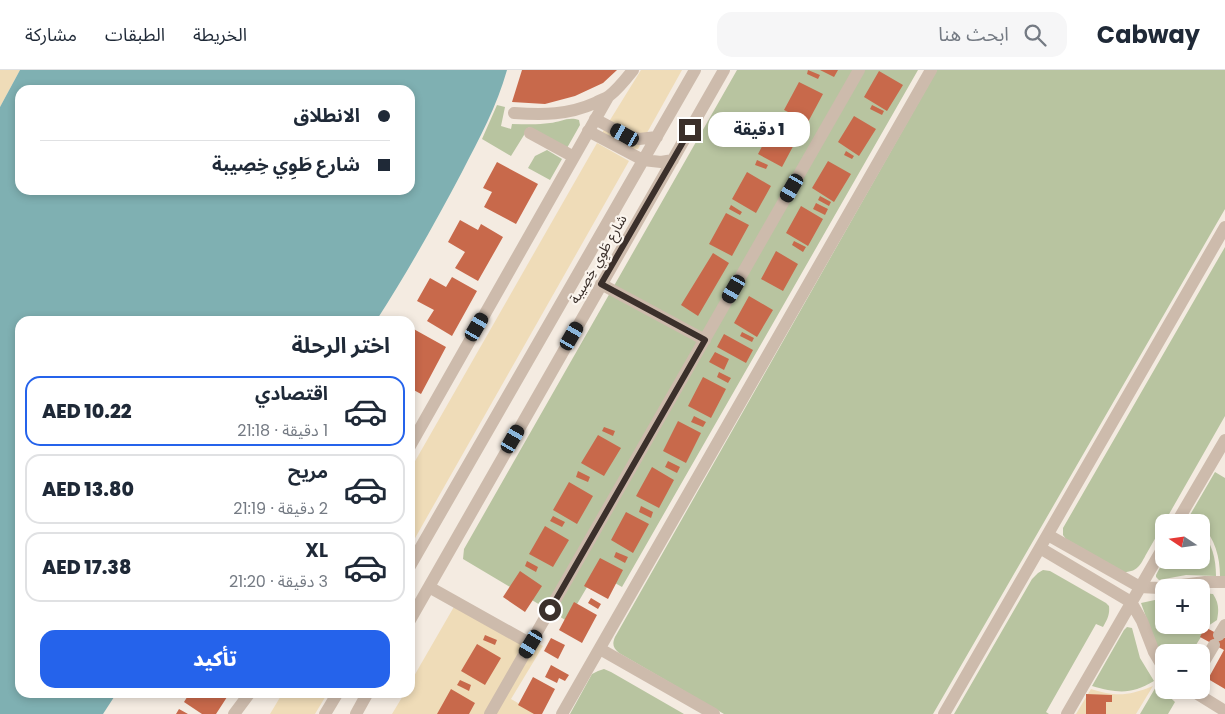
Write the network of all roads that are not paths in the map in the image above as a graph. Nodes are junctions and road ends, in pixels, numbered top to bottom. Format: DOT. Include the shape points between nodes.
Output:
graph roads {
  1 [pos="633,70"];
  2 [pos="694,70"];
  3 [pos="724,70"];
  4 [pos="860,70"];
  5 [pos="930,70"];
  6 [pos="608,97"];
  7 [pos="514,113"];
  8 [pos="595,119"];
  9 [pos="588,131"];
  10 [pos="530,133"];
  11 [pos="656,137"];
  12 [pos="574,157"];
  13 [pos="643,160"];
  14 [pos="673,160"];
  15 [pos="1225,227"];
  16 [pos="601,284"];
  17 [pos="705,340"];
  18 [pos="415,437"];
  19 [pos="1225,440"];
  20 [pos="1182,514"];
  21 [pos="1048,535"];
  22 [pos="1040,548"];
  23 [pos="415,557"];
  24 [pos="1155,561"];
  25 [pos="1225,582"];
  26 [pos="429,587"];
  27 [pos="1140,587"];
  28 [pos="1132,602"];
  29 [pos="415,611"];
  30 [pos="1220,635"];
  31 [pos="531,644"];
  32 [pos="600,648"];
  33 [pos="1210,651"];
  34 [pos="1155,654"];
  35 [pos="246,698"];
  36 [pos="335,698"];
  37 [pos="365,698"];
  38 [pos="1205,699"];
  39 [pos="1225,712"];
  40 [pos="234,714"];
  41 [pos="325,714"];
  42 [pos="356,714"];
  43 [pos="490,714"];
  44 [pos="562,714"];
  45 [pos="714,714"];
  46 [pos="944,714"];
  47 [pos="1067,714"];
  1 -- 6 [label="street"];
  2 -- 11 [label="street, شارع طَوِي خِصِيبة"];
  3 -- 14 [label="street, شارع طَوِي خِصِيبة"];
  4 -- 17 [label="street"];
  5 -- 32 [label="street"];
  6 -- 7 [label="street" via="562,113"];
  6 -- 8 [label="street"];
  8 -- 9 [label="street"];
  8 -- 11 [label="street" via="625,135 639,139"];
  9 -- 12 [label="street"];
  9 -- 13 [label="street"];
  10 -- 12 [label="street"];
  11 -- 13 [label="street, شارع طَوِي خِصِيبة"];
  12 -- 18 [label="street"];
  13 -- 14 [label="street"];
  13 -- 23 [label="street, شارع طَوِي خِصِيبة"];
  14 -- 16 [label="street, شارع طَوِي خِصِيبة"];
  15 -- 21 [label="street"];
  16 -- 17 [label="street"];
  16 -- 26 [label="street, شارع طَوِي خِصِيبة"];
  17 -- 31 [label="street"];
  19 -- 20 [label="street"];
  21 -- 22 [label="street"];
  21 -- 27 [label="street"];
  22 -- 28 [label="street"];
  22 -- 46 [label="street"];
  24 -- 27 [label="street"];
  25 -- 27 [label="street"];
  26 -- 29 [label="street, شارع طَوِي خِصِيبة"];
  26 -- 31 [label="street"];
  27 -- 28 [label="street"];
  28 -- 34 [label="street"];
  28 -- 47 [label="street"];
  30 -- 33 [label="street"];
  31 -- 43 [label="street"];
  32 -- 44 [label="street"];
  32 -- 45 [label="street"];
  35 -- 40 [label="street"];
  36 -- 41 [label="street"];
  37 -- 42 [label="street"];
  38 -- 39 [label="street"];
}
